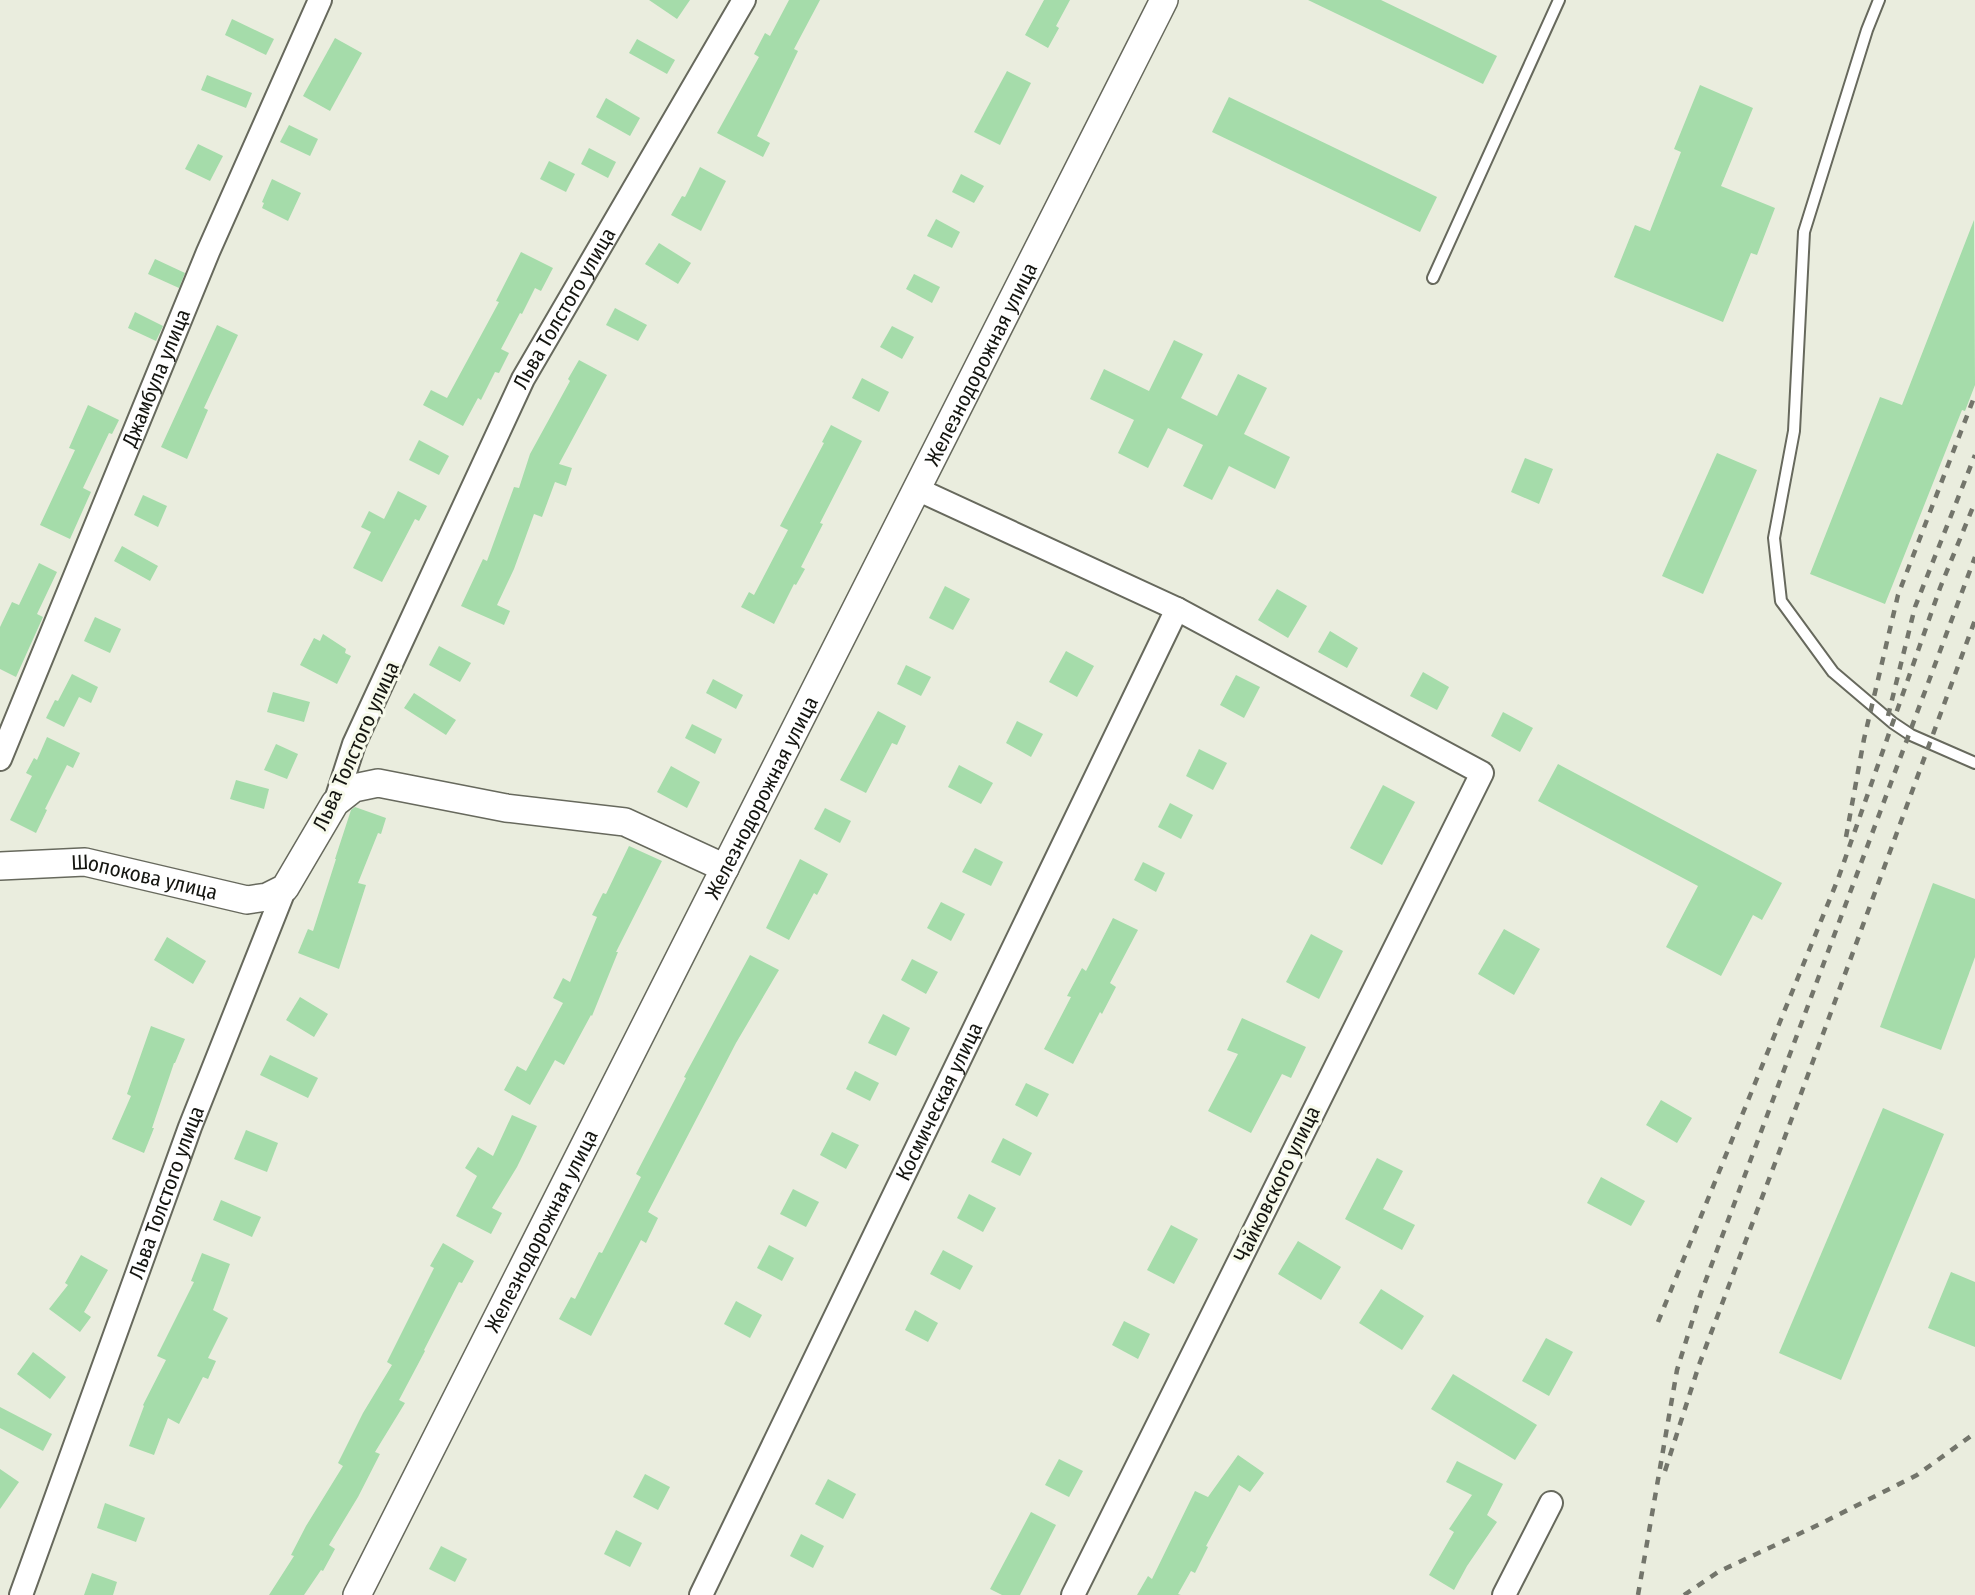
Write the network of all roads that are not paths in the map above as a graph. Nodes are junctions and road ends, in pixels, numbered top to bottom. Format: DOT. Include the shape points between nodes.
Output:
graph roads {
  1 [pos="320,0"];
  2 [pos="744,0"];
  3 [pos="1164,0"];
  4 [pos="1559,0"];
  5 [pos="1879,0"];
  6 [pos="1433,278"];
  7 [pos="919,490"];
  8 [pos="1177,609"];
  9 [pos="0,759"];
  10 [pos="1975,763"];
  11 [pos="335,803"];
  12 [pos="0,866"];
  13 [pos="725,868"];
  14 [pos="285,888"];
  15 [pos="1551,1503"];
  16 [pos="21,1595"];
  17 [pos="357,1595"];
  18 [pos="701,1595"];
  19 [pos="1072,1595"];
  20 [pos="1504,1595"];
  1 -- 9 [label="street, Джамбула улица" via="208,252"];
  2 -- 11 [label="street, Льва Толстого улица" via="523,379 354,744"];
  3 -- 7 [label="street, Железнодорожная улица"];
  4 -- 6 [label="lane"];
  5 -- 10 [label="lane" via="1804,232 1794,431 1774,538 1781,601 1833,672 1893,723"];
  7 -- 8 [label="street"];
  7 -- 13 [label="street, Железнодорожная улица"];
  8 -- 18 [label="street, Космическая улица"];
  8 -- 19 [label="street, Чайковского улица" via="1482,773"];
  11 -- 13 [label="street" via="354,788 378,783 506,808 626,822"];
  11 -- 14 [label="street, Льва Толстого улица"];
  12 -- 14 [label="street, Шопокова улица" via="85,862 247,900 267,897"];
  13 -- 17 [label="street, Железнодорожная улица"];
  14 -- 16 [label="street, Льва Толстого улица" via="190,1127"];
  15 -- 20 [label="street"];
}
